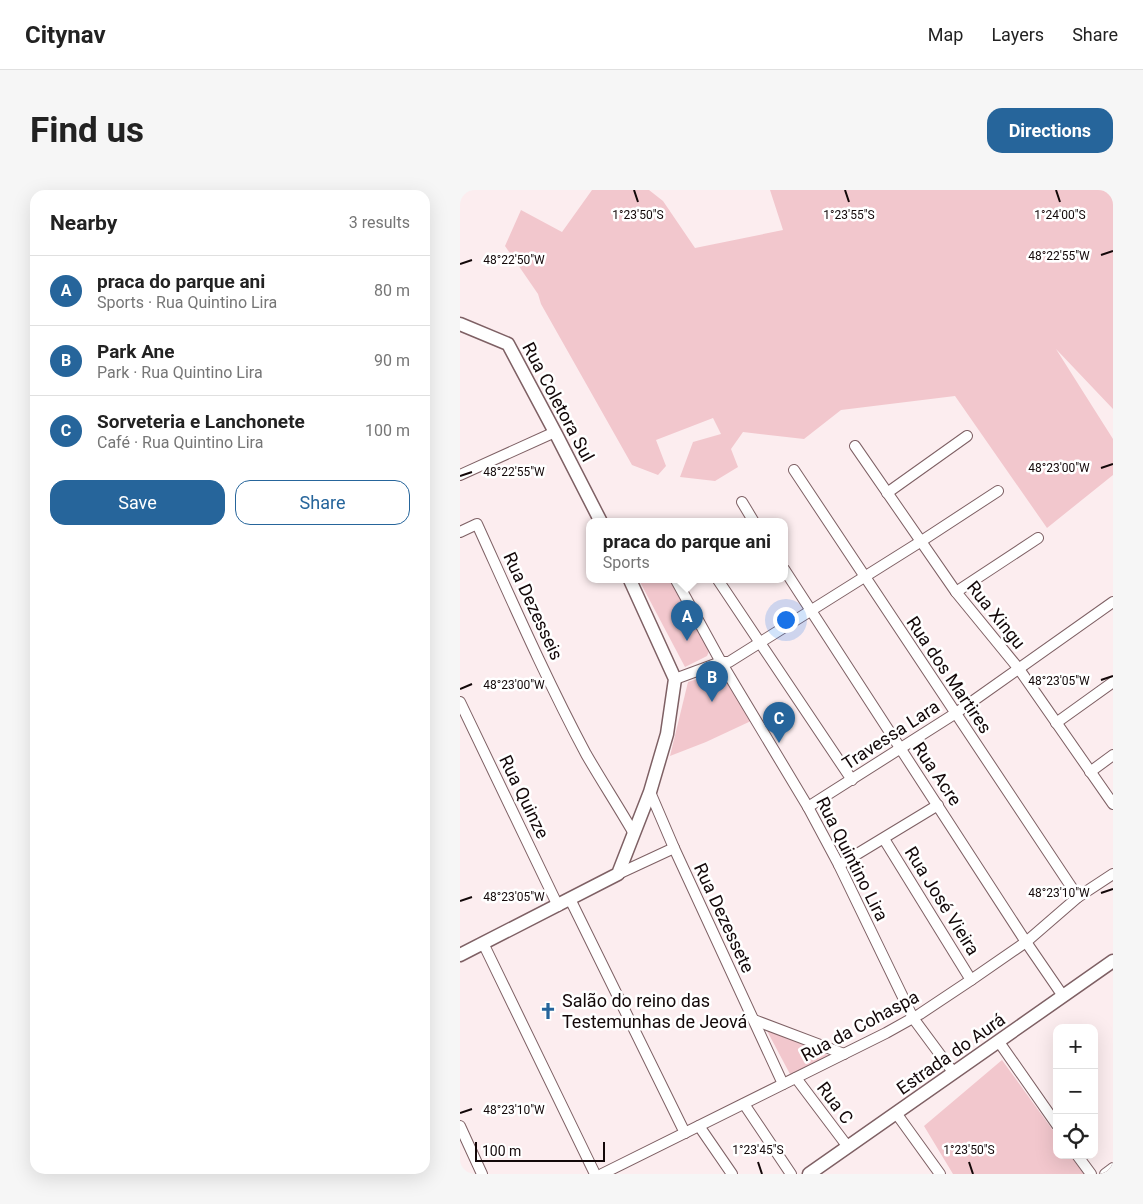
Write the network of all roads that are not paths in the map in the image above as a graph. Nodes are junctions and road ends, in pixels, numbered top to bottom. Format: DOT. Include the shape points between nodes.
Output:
graph roads {
  1 [pos="460,324"];
  2 [pos="555,432"];
  3 [pos="967,436"];
  4 [pos="855,446"];
  5 [pos="794,470"];
  6 [pos="460,475"];
  7 [pos="998,490"];
  8 [pos="888,493"];
  9 [pos="742,502"];
  10 [pos="599,518"];
  11 [pos="752,518"];
  12 [pos="460,532"];
  13 [pos="1038,538"];
  14 [pos="920,542"];
  15 [pos="788,575"];
  16 [pos="864,576"];
  17 [pos="631,583"];
  18 [pos="678,583"];
  19 [pos="720,583"];
  20 [pos="956,592"];
  21 [pos="1113,602"];
  22 [pos="811,609"];
  23 [pos="759,642"];
  24 [pos="721,662"];
  25 [pos="1018,669"];
  26 [pos="675,679"];
  27 [pos="1113,682"];
  28 [pos="460,702"];
  29 [pos="956,713"];
  30 [pos="1056,723"];
  31 [pos="900,748"];
  32 [pos="1113,755"];
  33 [pos="1090,772"];
  34 [pos="852,780"];
  35 [pos="650,792"];
  36 [pos="938,804"];
  37 [pos="1113,804"];
  38 [pos="808,807"];
  39 [pos="633,832"];
  40 [pos="884,839"];
  41 [pos="674,848"];
  42 [pos="839,865"];
  43 [pos="618,874"];
  44 [pos="1113,874"];
  45 [pos="1078,897"];
  46 [pos="570,899"];
  47 [pos="558,906"];
  48 [pos="1026,942"];
  49 [pos="483,943"];
  50 [pos="460,955"];
  51 [pos="1113,962"];
  52 [pos="972,980"];
  53 [pos="1063,996"];
  54 [pos="913,1018"];
  55 [pos="754,1020"];
  56 [pos="999,1042"];
  57 [pos="844,1054"];
  58 [pos="953,1072"];
  59 [pos="796,1078"];
  60 [pos="783,1084"];
  61 [pos="744,1104"];
  62 [pos="896,1113"];
  63 [pos="1053,1119"];
  64 [pos="460,1126"];
  65 [pos="699,1126"];
  66 [pos="685,1133"];
  67 [pos="848,1147"];
  68 [pos="1081,1159"];
  69 [pos="1113,1168"];
  70 [pos="938,1173"];
  71 [pos="482,1174"];
  72 [pos="595,1174"];
  73 [pos="602,1174"];
  74 [pos="732,1174"];
  75 [pos="791,1174"];
  76 [pos="809,1174"];
  77 [pos="1091,1174"];
  78 [pos="1105,1174"];
  1 -- 2 [label="street, Rua Coletora Sul" via="508,344"];
  2 -- 6 [label="street"];
  2 -- 10 [label="street, Rua Coletora Sul"];
  3 -- 8 [label="street"];
  4 -- 8 [label="street, Rua Xingu"];
  5 -- 16 [label="street, Rua dos Martires"];
  7 -- 14 [label="street"];
  8 -- 14 [label="street, Rua Xingu"];
  9 -- 11 [label="street"];
  12 -- 39 [label="street, Rua Dezesseis" via="477,524 563,708"];
  13 -- 20 [label="street"];
  14 -- 16 [label="street"];
  14 -- 20 [label="street, Rua Xingu"];
  15 -- 22 [label="street, Rua Acre"];
  16 -- 22 [label="street"];
  16 -- 29 [label="street, Rua dos Martires"];
  17 -- 26 [label="street"];
  18 -- 24 [label="street, Rua Quintino Lira"];
  19 -- 23 [label="street"];
  20 -- 25 [label="street, Rua Xingu"];
  21 -- 25 [label="street, Travessa Lara"];
  22 -- 23 [label="street"];
  22 -- 31 [label="street, Rua Acre"];
  23 -- 24 [label="street" via="729,662"];
  23 -- 34 [label="street"];
  24 -- 26 [label="street"];
  24 -- 38 [label="street, Rua Quintino Lira"];
  25 -- 29 [label="street, Travessa Lara"];
  25 -- 30 [label="street, Rua Xingu"];
  26 -- 35 [label="street" via="667,734"];
  27 -- 30 [label="street"];
  28 -- 47 [label="street, Rua Quinze"];
  29 -- 31 [label="street, Travessa Lara"];
  29 -- 45 [label="street, Rua dos Martires"];
  30 -- 33 [label="street, Rua Xingu"];
  31 -- 34 [label="street, Travessa Lara"];
  31 -- 36 [label="street, Rua Acre"];
  32 -- 33 [label="street"];
  33 -- 37 [label="street, Rua Xingu" via="1106,788"];
  34 -- 38 [label="street, Travessa Lara"];
  35 -- 39 [label="street"];
  35 -- 41 [label="street, Rua Dezessete"];
  36 -- 40 [label="street"];
  36 -- 48 [label="street, Rua Acre"];
  38 -- 42 [label="street, Rua Quintino Lira"];
  39 -- 43 [label="street"];
  40 -- 42 [label="street"];
  40 -- 52 [label="street, Rua José Vieira"];
  41 -- 43 [label="street"];
  41 -- 55 [label="street, Rua Dezessete"];
  42 -- 54 [label="street, Rua Quintino Lira"];
  43 -- 46 [label="street"];
  44 -- 45 [label="street, Rua da Cohaspa"];
  45 -- 48 [label="street, Rua da Cohaspa"];
  46 -- 47 [label="street"];
  46 -- 66 [label="street"];
  47 -- 49 [label="street"];
  48 -- 52 [label="street, Rua da Cohaspa"];
  48 -- 53 [label="street, Rua Acre"];
  49 -- 50 [label="street"];
  49 -- 72 [label="street"];
  51 -- 53 [label="street, Estrada do Aurá"];
  52 -- 54 [label="street, Rua da Cohaspa"];
  53 -- 56 [label="street, Estrada do Aurá"];
  54 -- 57 [label="street, Rua da Cohaspa"];
  54 -- 58 [label="street, Rua Quintino Lira"];
  55 -- 57 [label="street"];
  55 -- 60 [label="street, Rua Dezessete"];
  56 -- 58 [label="street, Estrada do Aurá"];
  56 -- 63 [label="street"];
  57 -- 59 [label="street, Rua da Cohaspa"];
  58 -- 62 [label="street, Estrada do Aurá"];
  59 -- 60 [label="street, Rua da Cohaspa"];
  59 -- 67 [label="street, Rua C"];
  60 -- 61 [label="street, Rua da Cohaspa"];
  61 -- 65 [label="street, Rua da Cohaspa"];
  61 -- 75 [label="street"];
  62 -- 67 [label="street, Estrada do Aurá"];
  62 -- 70 [label="street"];
  64 -- 71 [label="street"];
  65 -- 66 [label="street, Rua da Cohaspa"];
  65 -- 74 [label="street"];
  66 -- 73 [label="street, Rua da Cohaspa"];
  67 -- 76 [label="street, Estrada do Aurá"];
  68 -- 77 [label="street"];
  69 -- 78 [label="street"];
}
